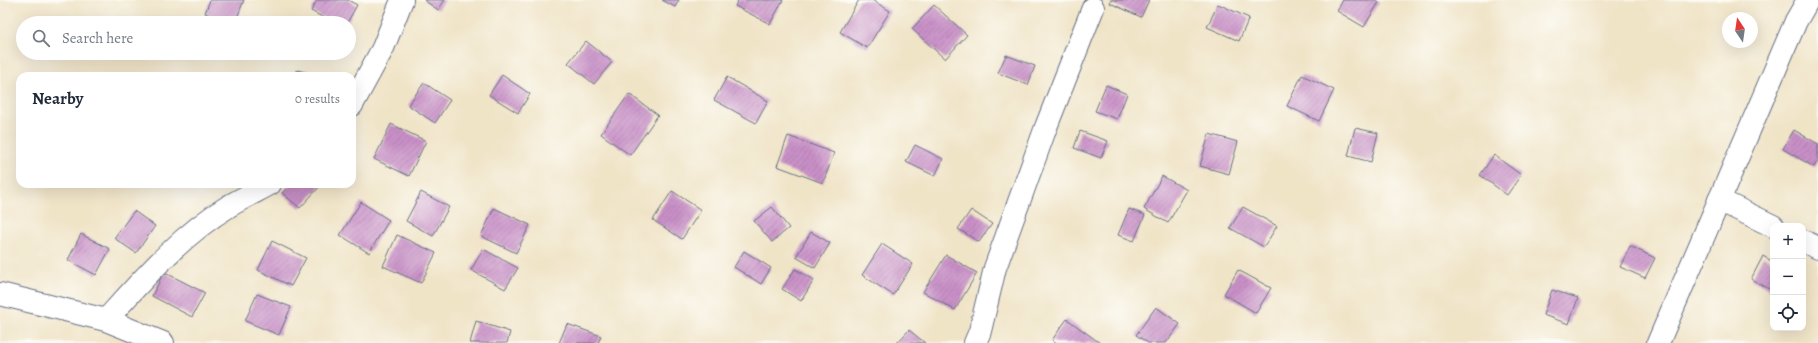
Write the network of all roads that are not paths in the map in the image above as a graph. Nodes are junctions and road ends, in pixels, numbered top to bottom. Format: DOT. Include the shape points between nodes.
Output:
graph roads {
  1 [pos="402,0"];
  2 [pos="1808,0"];
  3 [pos="1093,8"];
  4 [pos="356,98"];
  5 [pos="263,188"];
  6 [pos="1719,200"];
  7 [pos="1770,225"];
  8 [pos="1806,242"];
  9 [pos="1818,248"];
  10 [pos="0,294"];
  11 [pos="106,320"];
  12 [pos="163,343"];
  13 [pos="975,343"];
  14 [pos="1658,343"];
  1 -- 4 [label="street" via="383,48"];
  2 -- 6 [label="street" via="1796,21"];
  3 -- 13 [label="street" via="1046,127 995,268"];
  5 -- 11 [label="street" via="229,206 181,242 139,282"];
  6 -- 7 [label="street"];
  6 -- 14 [label="street"];
  8 -- 9 [label="street"];
  10 -- 11 [label="street"];
  11 -- 12 [label="street"];
}
